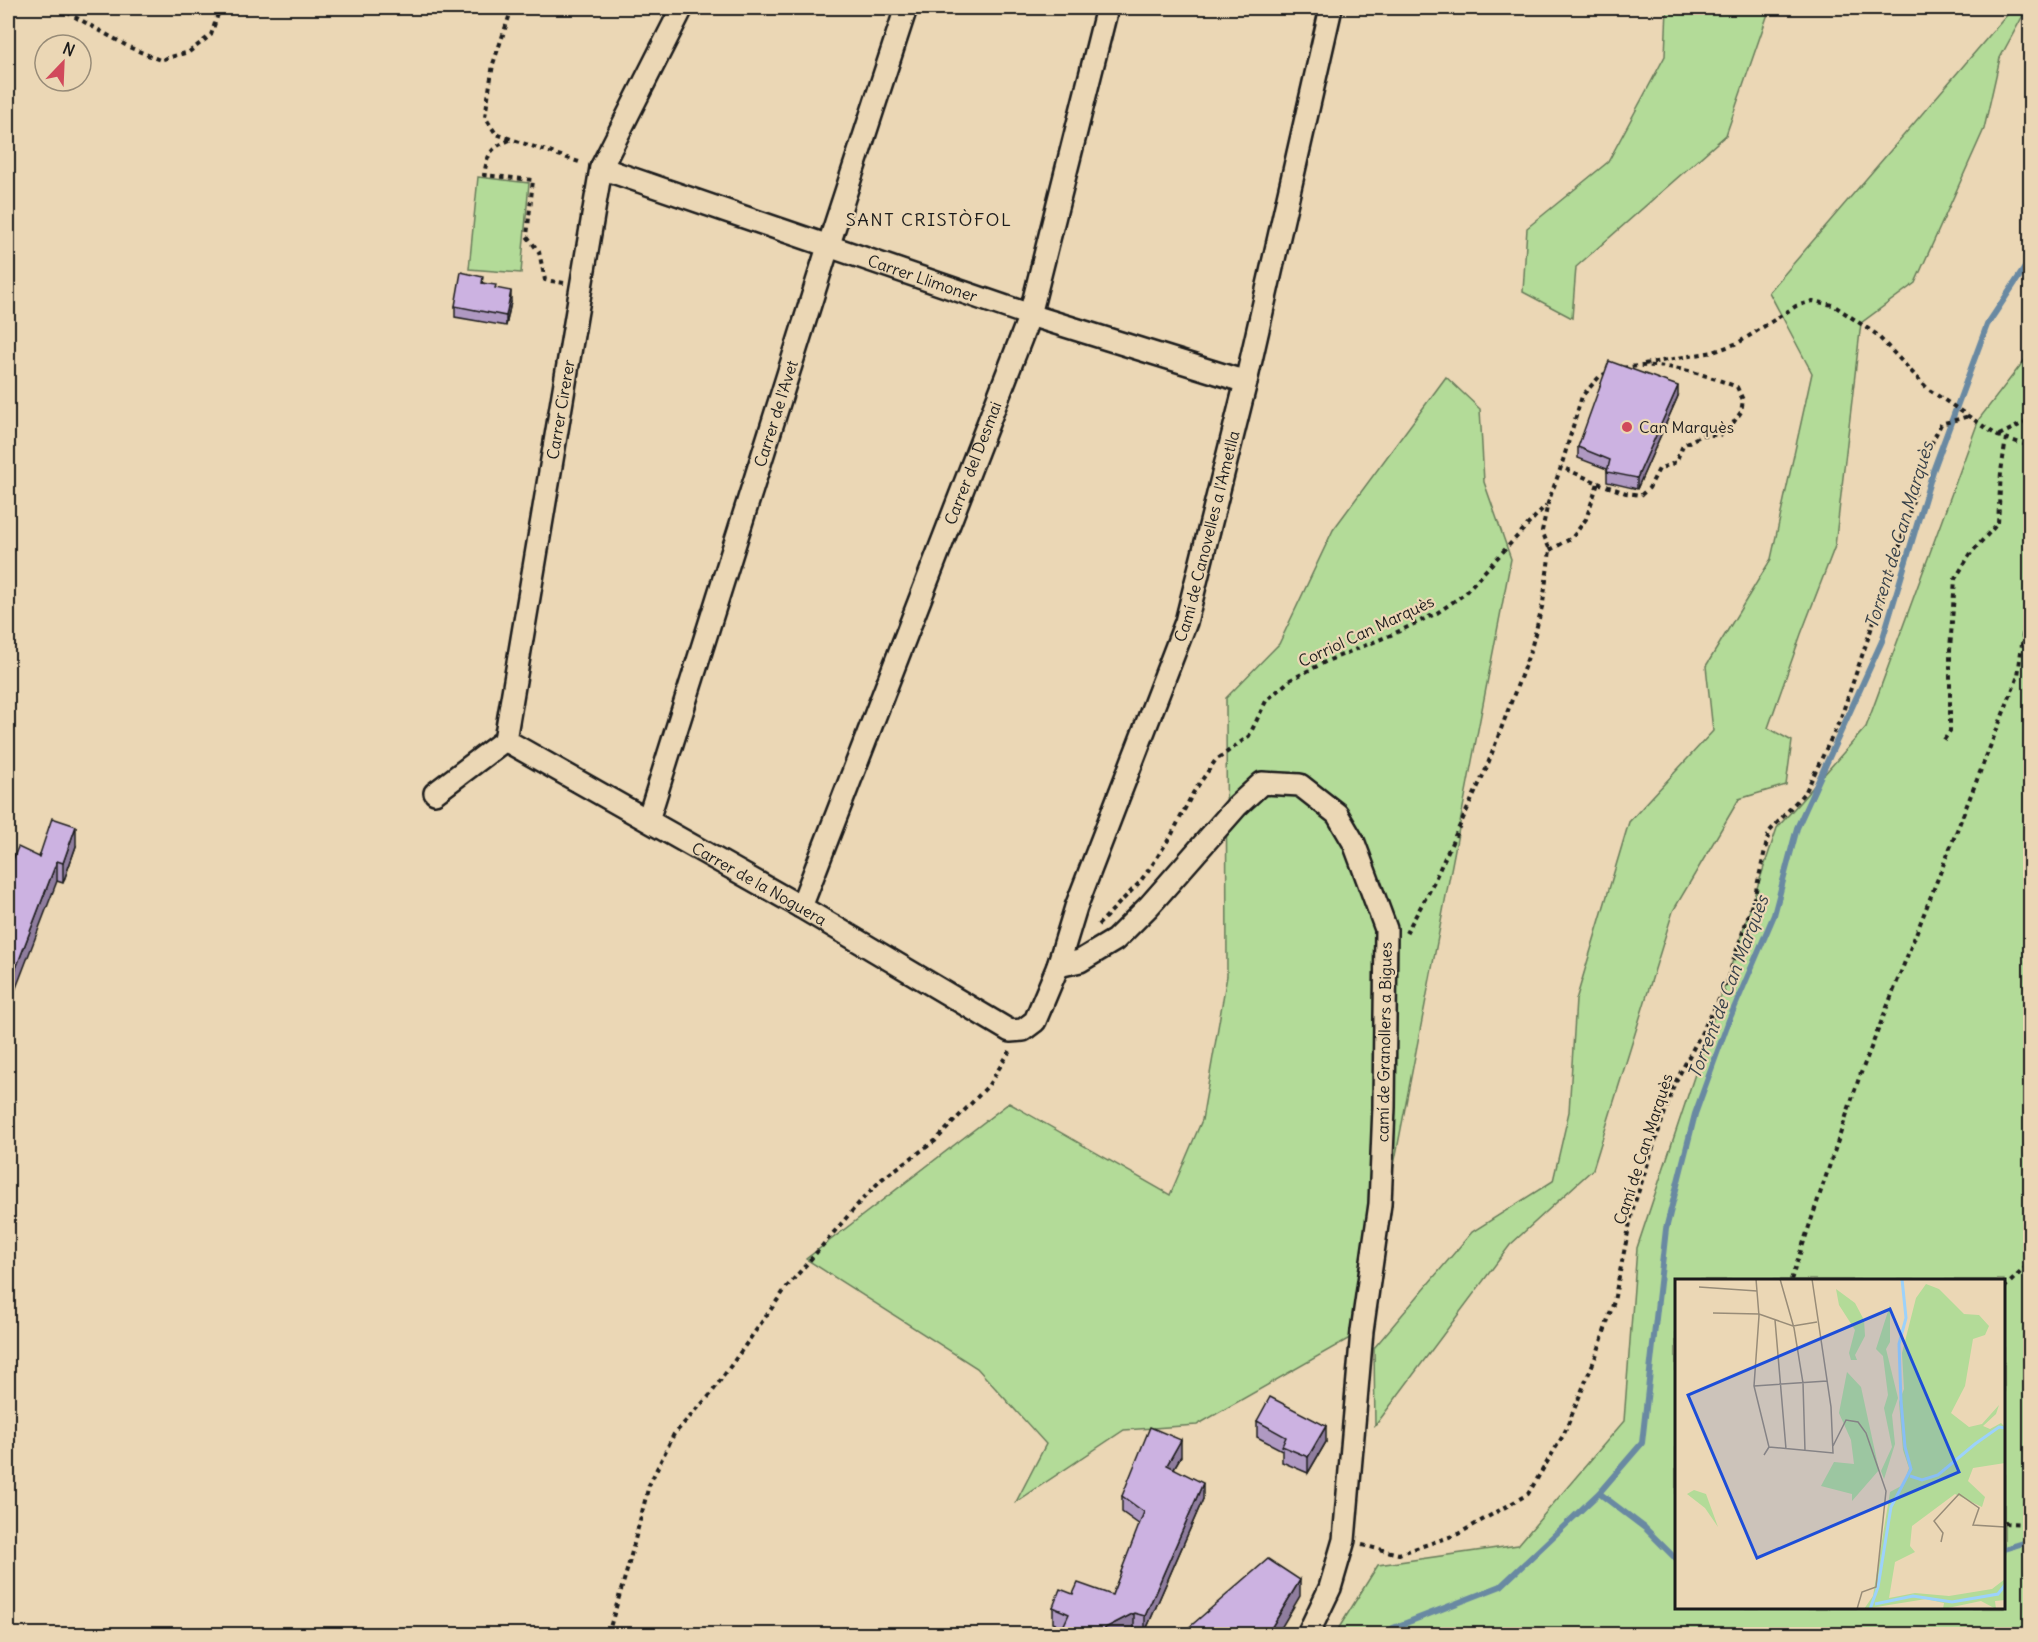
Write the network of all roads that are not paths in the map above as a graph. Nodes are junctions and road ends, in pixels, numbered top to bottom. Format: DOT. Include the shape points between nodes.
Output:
graph roads {
  1 [pos="682,8"];
  2 [pos="906,8"];
  3 [pos="1107,8"];
  4 [pos="1331,8"];
  5 [pos="601,168"];
  6 [pos="828,247"];
  7 [pos="1030,315"];
  8 [pos="1246,382"];
  9 [pos="505,740"];
  10 [pos="435,793"];
  11 [pos="648,820"];
  12 [pos="801,907"];
  13 [pos="1058,966"];
  14 [pos="1017,1030"];
  15 [pos="1308,1635"];
  1 -- 5 [label="street, Carrer Cirerer"];
  2 -- 6 [label="street, Carrer de l'Avet"];
  3 -- 7 [label="street, Carrer del Desmai"];
  4 -- 8 [label="street, Camí de Canovelles a l'Ametlla"];
  5 -- 6 [label="street, Carrer Llimoner"];
  5 -- 9 [label="street, Carrer Cirerer"];
  6 -- 7 [label="street, Carrer Llimoner"];
  6 -- 11 [label="street, Carrer de l'Avet"];
  7 -- 8 [label="street, Carrer Llimoner"];
  7 -- 12 [label="street, Carrer del Desmai"];
  8 -- 13 [label="street, Camí de Canovelles a l'Ametlla" via="1186,622 1076,907"];
  9 -- 10 [label="street"];
  9 -- 11 [label="street, Carrer de la Noguera"];
  11 -- 12 [label="street, Carrer de la Noguera"];
  12 -- 14 [label="street, Carrer de la Noguera"];
  13 -- 14 [label="street, Camí de Canovelles a l'Ametlla" via="1035,1021"];
  13 -- 15 [label="street, camí de Granollers a Bigues" via="1080,961 1115,939 1262,783 1300,785 1337,814 1354,843 1386,929 1380,1204 1362,1331 1344,1540 1330,1588"];
}
